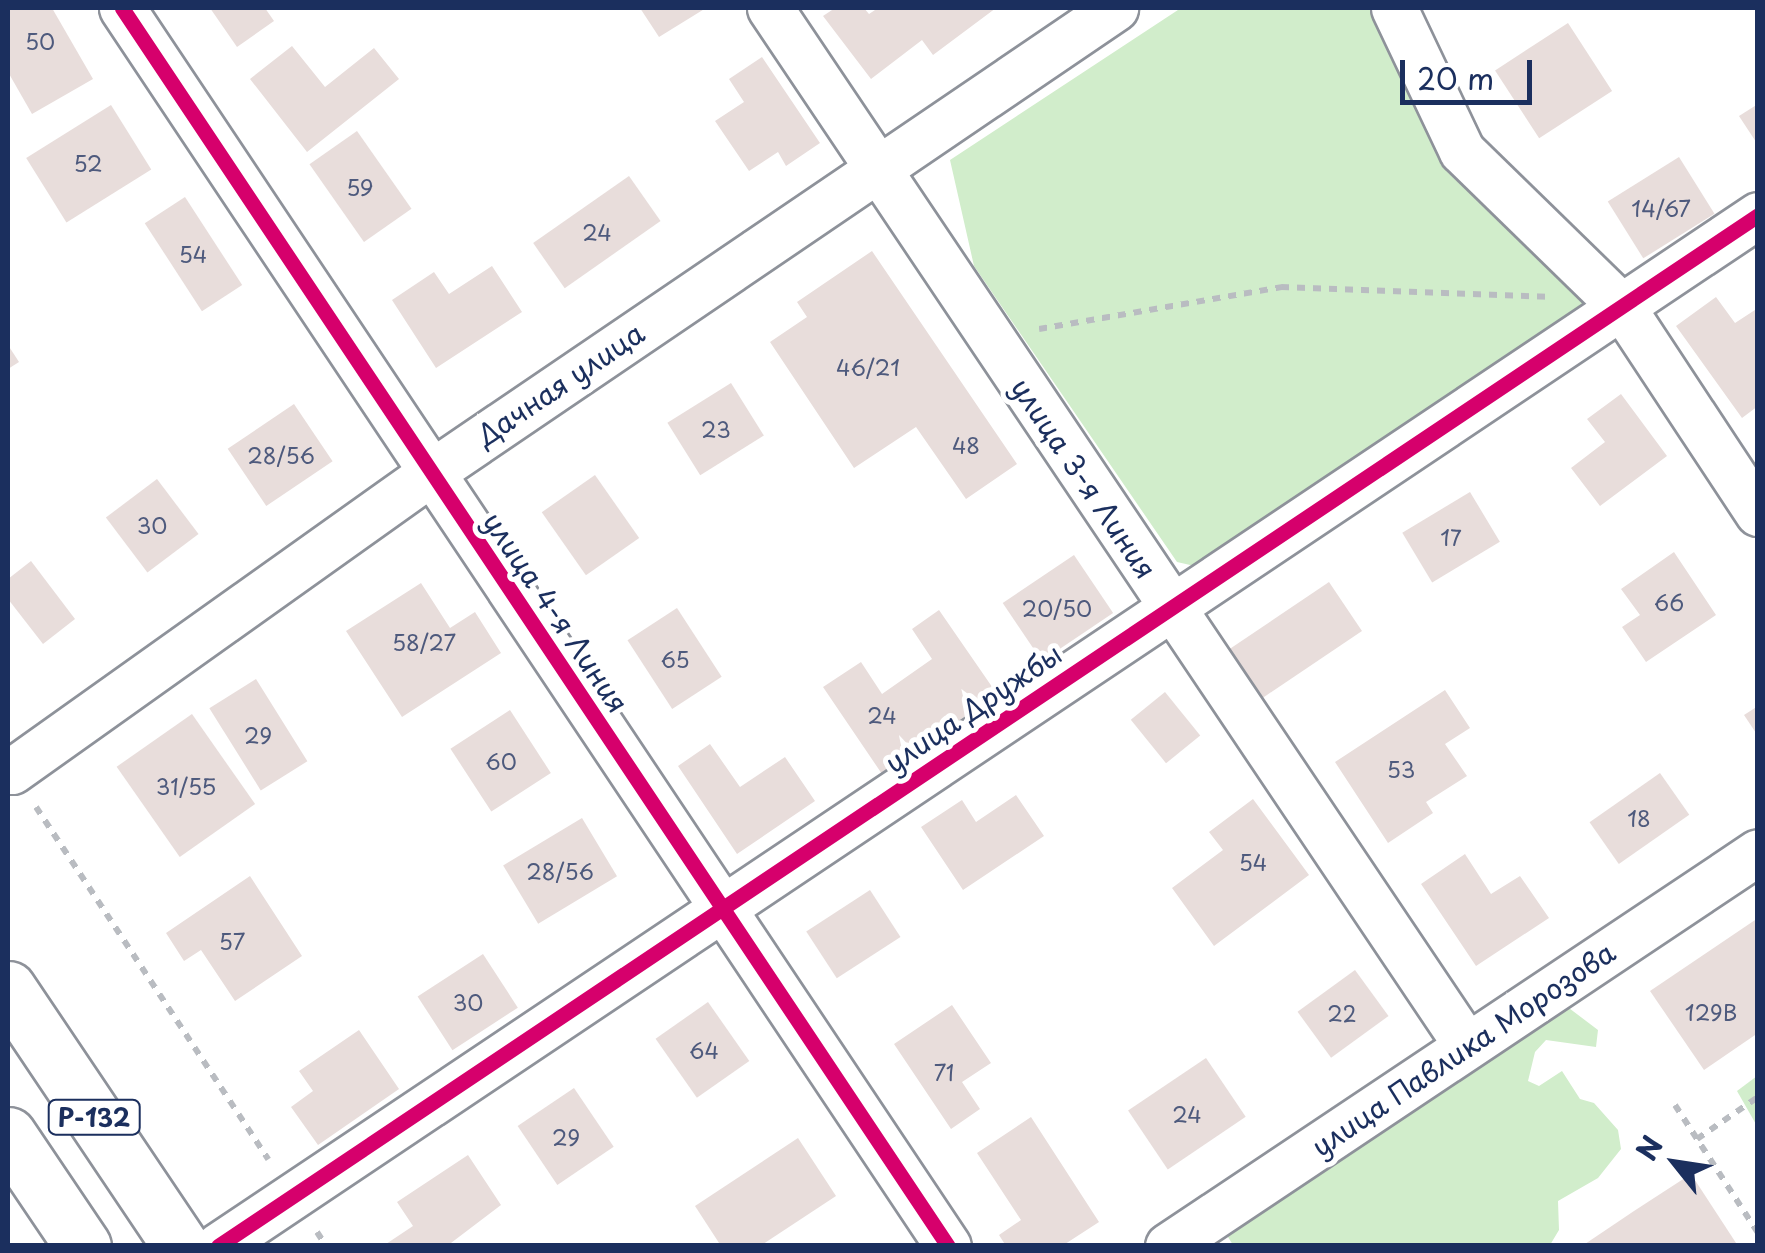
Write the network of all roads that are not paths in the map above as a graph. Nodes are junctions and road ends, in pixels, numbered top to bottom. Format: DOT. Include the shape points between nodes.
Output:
graph roads {
  1 [pos="122,8"];
  2 [pos="770,8"];
  3 [pos="1115,8"];
  4 [pos="1394,8"];
  5 [pos="877,168"];
  6 [pos="1758,215"];
  7 [pos="1616,303"];
  8 [pos="432,472"];
  9 [pos="1758,513"];
  10 [pos="1172,606"];
  11 [pos="12,771"];
  12 [pos="1758,852"];
  13 [pos="723,904"];
  14 [pos="8,989"];
  15 [pos="1467,1046"];
  16 [pos="8,1135"];
  17 [pos="83,1246"];
  18 [pos="181,1246"];
  19 [pos="218,1246"];
  20 [pos="948,1246"];
  21 [pos="1168,1246"];
  1 -- 8 [label="street, улица 4-я Линия"];
  2 -- 5 [label="street, улица 3-я Линия"];
  3 -- 5 [label="street, Дачная улица"];
  4 -- 7 [label="street" via="1462,150"];
  5 -- 8 [label="street, Дачная улица"];
  5 -- 10 [label="street, улица 3-я Линия"];
  6 -- 7 [label="street, улица Дружбы"];
  7 -- 9 [label="street"];
  7 -- 10 [label="street, улица Дружбы"];
  8 -- 11 [label="street, Дачная улица"];
  8 -- 13 [label="street, улица 4-я Линия"];
  10 -- 13 [label="street, улица Дружбы"];
  10 -- 15 [label="street, улица 3-я Линия"];
  12 -- 15 [label="street, улица Павлика Морозова"];
  13 -- 19 [label="street, улица Дружбы"];
  13 -- 20 [label="street, улица 4-я Линия"];
  14 -- 18 [label="highway, Р-132"];
  15 -- 21 [label="street, улица Павлика Морозова"];
  16 -- 17 [label="highway, Р-132"];
}
